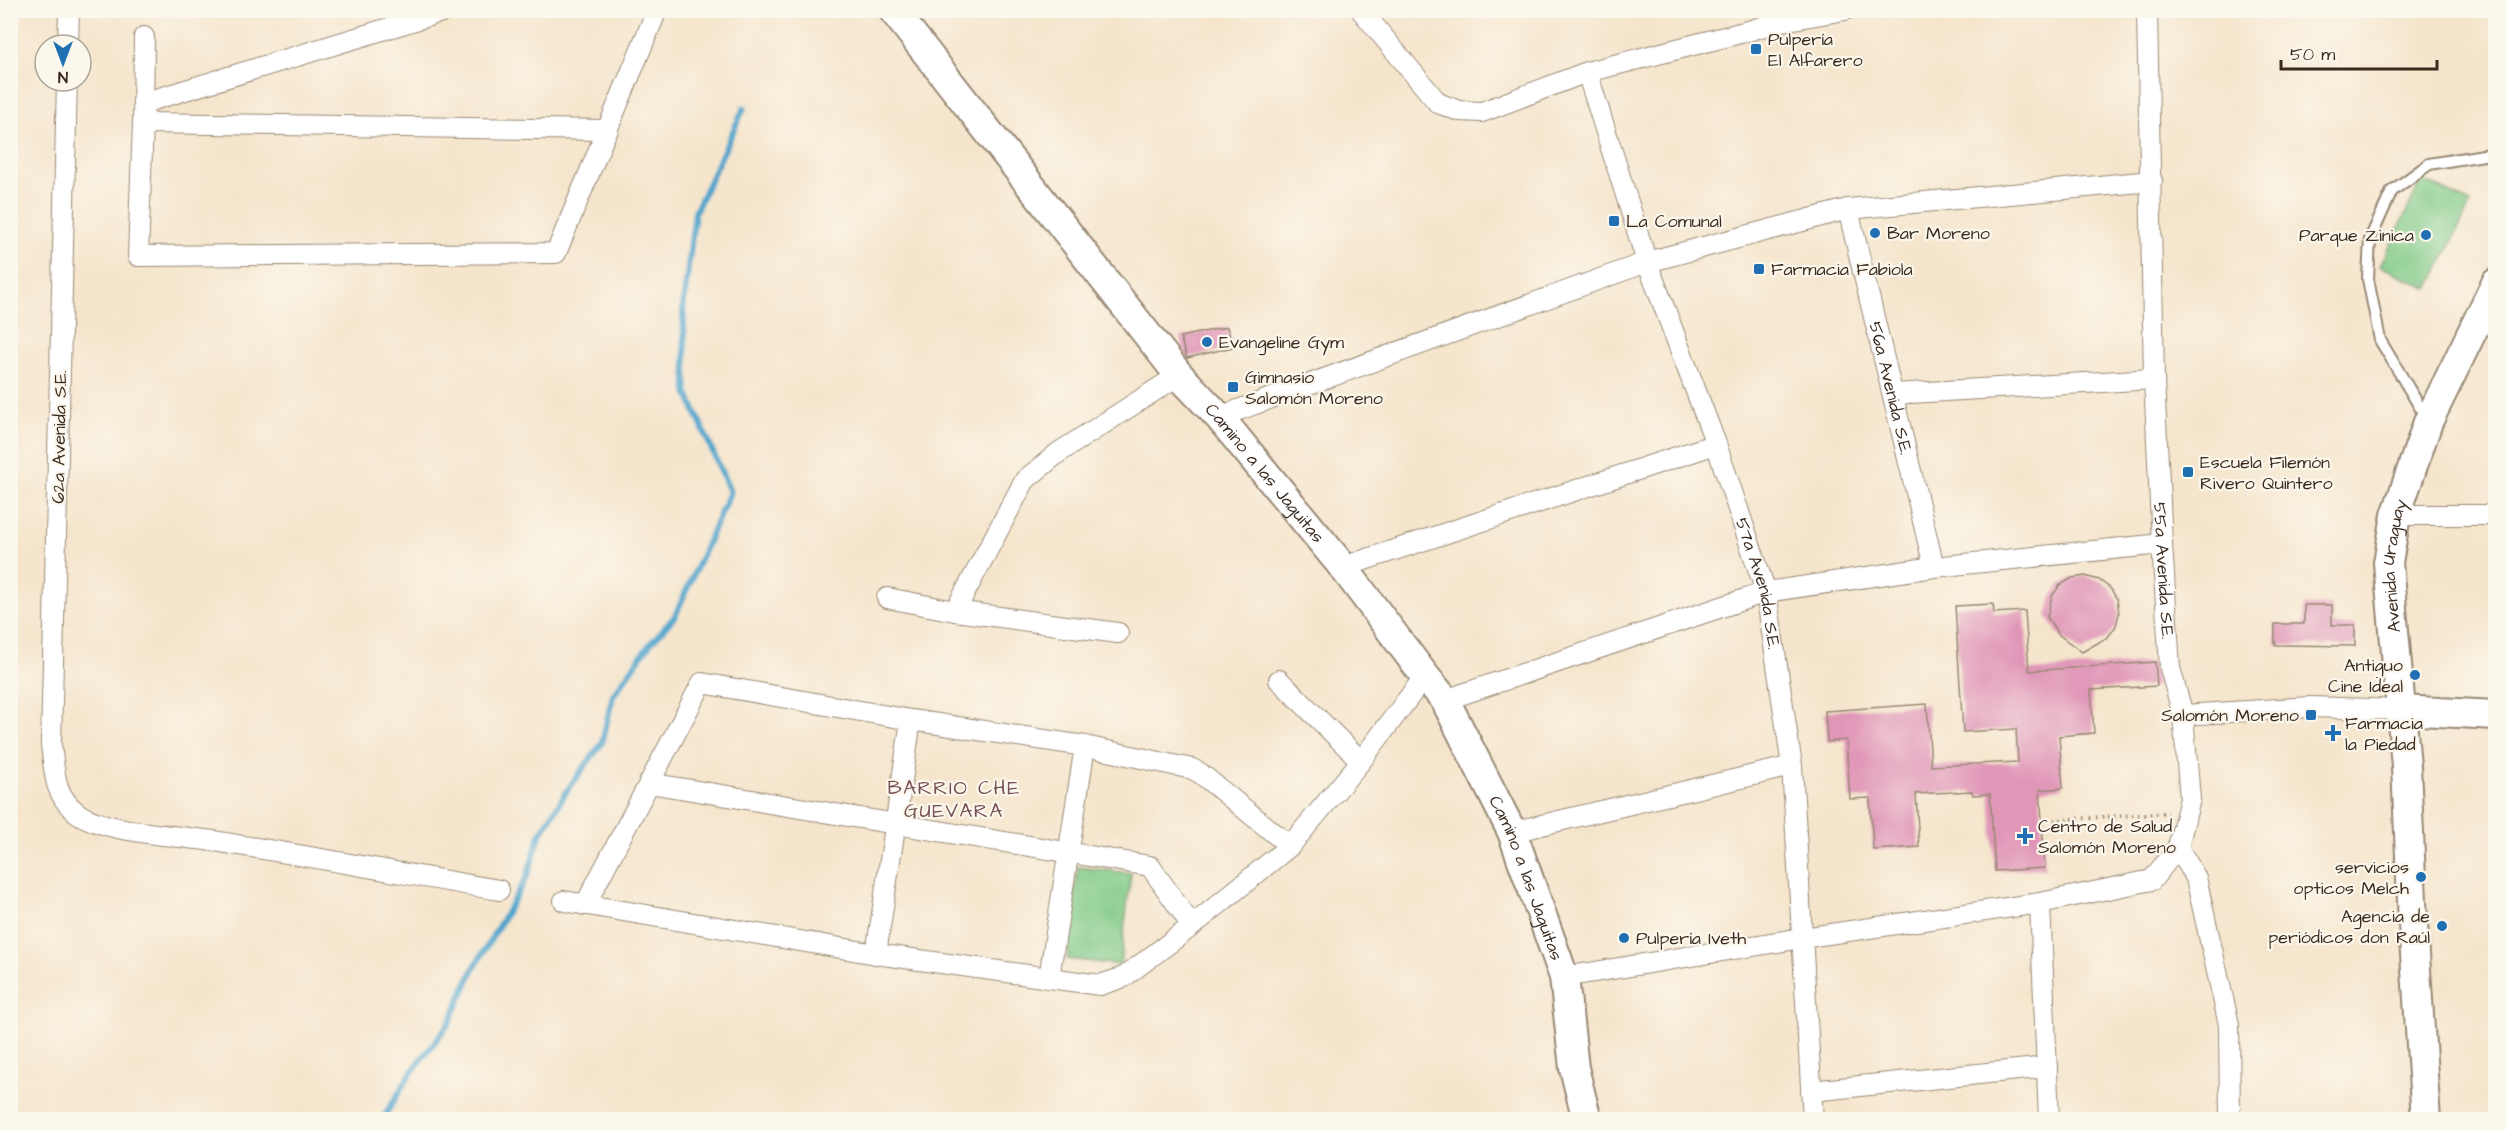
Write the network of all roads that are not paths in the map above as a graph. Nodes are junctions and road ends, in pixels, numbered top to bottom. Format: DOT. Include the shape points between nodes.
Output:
graph roads {
  1 [pos="69,10"];
  2 [pos="448,10"];
  3 [pos="657,10"];
  4 [pos="893,10"];
  5 [pos="1361,10"];
  6 [pos="1845,10"];
  7 [pos="2147,10"];
  8 [pos="1781,16"];
  9 [pos="68,33"];
  10 [pos="144,37"];
  11 [pos="1587,72"];
  12 [pos="68,93"];
  13 [pos="143,103"];
  14 [pos="143,123"];
  15 [pos="608,130"];
  16 [pos="2496,153"];
  17 [pos="2152,181"];
  18 [pos="1848,209"];
  19 [pos="1647,262"];
  20 [pos="2496,283"];
  21 [pos="2487,314"];
  22 [pos="1179,375"];
  23 [pos="2154,379"];
  24 [pos="1893,394"];
  25 [pos="1219,417"];
  26 [pos="2428,422"];
  27 [pos="1716,444"];
  28 [pos="2396,515"];
  29 [pos="2496,515"];
  30 [pos="2162,544"];
  31 [pos="1343,567"];
  32 [pos="1934,567"];
  33 [pos="1766,591"];
  34 [pos="887,598"];
  35 [pos="955,610"];
  36 [pos="1118,633"];
  37 [pos="1425,676"];
  38 [pos="1279,680"];
  39 [pos="1445,700"];
  40 [pos="2400,710"];
  41 [pos="2183,715"];
  42 [pos="2496,715"];
  43 [pos="912,720"];
  44 [pos="1084,746"];
  45 [pos="1362,762"];
  46 [pos="1792,766"];
  47 [pos="649,783"];
  48 [pos="896,822"];
  49 [pos="1512,832"];
  50 [pos="1290,846"];
  51 [pos="2178,847"];
  52 [pos="1069,852"];
  53 [pos="499,890"];
  54 [pos="564,901"];
  55 [pos="2040,903"];
  56 [pos="585,905"];
  57 [pos="1192,926"];
  58 [pos="1802,938"];
  59 [pos="876,954"];
  60 [pos="1564,977"];
  61 [pos="1049,978"];
  62 [pos="2047,1067"];
  63 [pos="1811,1091"];
  64 [pos="1587,1119"];
  65 [pos="1813,1119"];
  66 [pos="2049,1119"];
  67 [pos="2230,1119"];
  68 [pos="2426,1119"];
  1 -- 9 [label="street"];
  2 -- 13 [label="street"];
  3 -- 15 [label="street"];
  4 -- 22 [label="street, Camino a las Jaguitas"];
  5 -- 11 [label="street" via="1438,104 1459,111 1482,112"];
  6 -- 8 [label="street"];
  7 -- 17 [label="street, 55a Avenida S.E."];
  8 -- 11 [label="street" via="1748,32"];
  10 -- 13 [label="street"];
  11 -- 19 [label="street, 57a Avenida S.E."];
  12 -- 53 [label="street, 62a Avenida S.E." via="51,745 58,793 75,812 111,826"];
  13 -- 14 [label="street"];
  14 -- 15 [label="street"];
  14 -- 15 [label="street" via="138,256 555,253"];
  16 -- 26 [label="lane" via="2429,164 2392,191 2370,239 2368,279 2380,340"];
  17 -- 18 [label="street"];
  17 -- 23 [label="street, 55a Avenida S.E."];
  18 -- 19 [label="street"];
  18 -- 24 [label="street, 56a Avenida S.E."];
  19 -- 25 [label="street"];
  19 -- 27 [label="street, 57a Avenida S.E."];
  20 -- 21 [label="street, Avenida Uraguay"];
  21 -- 26 [label="street, Avenida Uraguay"];
  22 -- 25 [label="street, Camino a las Jaguitas"];
  22 -- 35 [label="street" via="1058,453 1025,480"];
  23 -- 24 [label="street"];
  23 -- 30 [label="street, 55a Avenida S.E."];
  24 -- 32 [label="street, 56a Avenida S.E."];
  25 -- 31 [label="street, Camino a las Jaguitas"];
  26 -- 28 [label="street, Avenida Uraguay"];
  27 -- 31 [label="street"];
  27 -- 33 [label="street, 57a Avenida S.E."];
  28 -- 29 [label="street"];
  28 -- 40 [label="street, Avenida Uraguay" via="2388,563"];
  30 -- 32 [label="street"];
  30 -- 41 [label="street, 55a Avenida S.E." via="2170,668"];
  31 -- 37 [label="street, Camino a las Jaguitas"];
  32 -- 33 [label="street"];
  33 -- 39 [label="street"];
  33 -- 46 [label="street, 57a Avenida S.E."];
  34 -- 35 [label="street"];
  35 -- 36 [label="street"];
  37 -- 39 [label="street, Camino a las Jaguitas"];
  37 -- 45 [label="street"];
  38 -- 45 [label="street"];
  39 -- 49 [label="street, Camino a las Jaguitas"];
  40 -- 41 [label="street" via="2311,708"];
  40 -- 42 [label="street"];
  40 -- 68 [label="street, Avenida Uraguay"];
  41 -- 51 [label="street, 55a Avenida S.E." via="2190,799"];
  43 -- 44 [label="street"];
  43 -- 47 [label="street" via="702,683"];
  43 -- 48 [label="street"];
  44 -- 50 [label="street" via="1200,773"];
  44 -- 52 [label="street"];
  45 -- 50 [label="street"];
  46 -- 49 [label="street"];
  46 -- 58 [label="street, 57a Avenida S.E."];
  47 -- 48 [label="street"];
  47 -- 56 [label="street"];
  48 -- 52 [label="street"];
  48 -- 59 [label="street"];
  49 -- 60 [label="street, Camino a las Jaguitas"];
  50 -- 57 [label="street"];
  51 -- 55 [label="street" via="2152,880"];
  51 -- 67 [label="street" via="2196,879 2229,1025"];
  52 -- 57 [label="street" via="1150,866"];
  52 -- 61 [label="street"];
  54 -- 56 [label="street"];
  55 -- 58 [label="street"];
  55 -- 62 [label="street"];
  56 -- 59 [label="street"];
  57 -- 61 [label="street" via="1124,978 1100,985"];
  58 -- 60 [label="street"];
  58 -- 63 [label="street, 57a Avenida S.E."];
  59 -- 61 [label="street"];
  60 -- 64 [label="street, Camino a las Jaguitas" via="1574,1068"];
  62 -- 63 [label="street"];
  62 -- 66 [label="street"];
  63 -- 65 [label="street, 57a Avenida S.E."];
}
